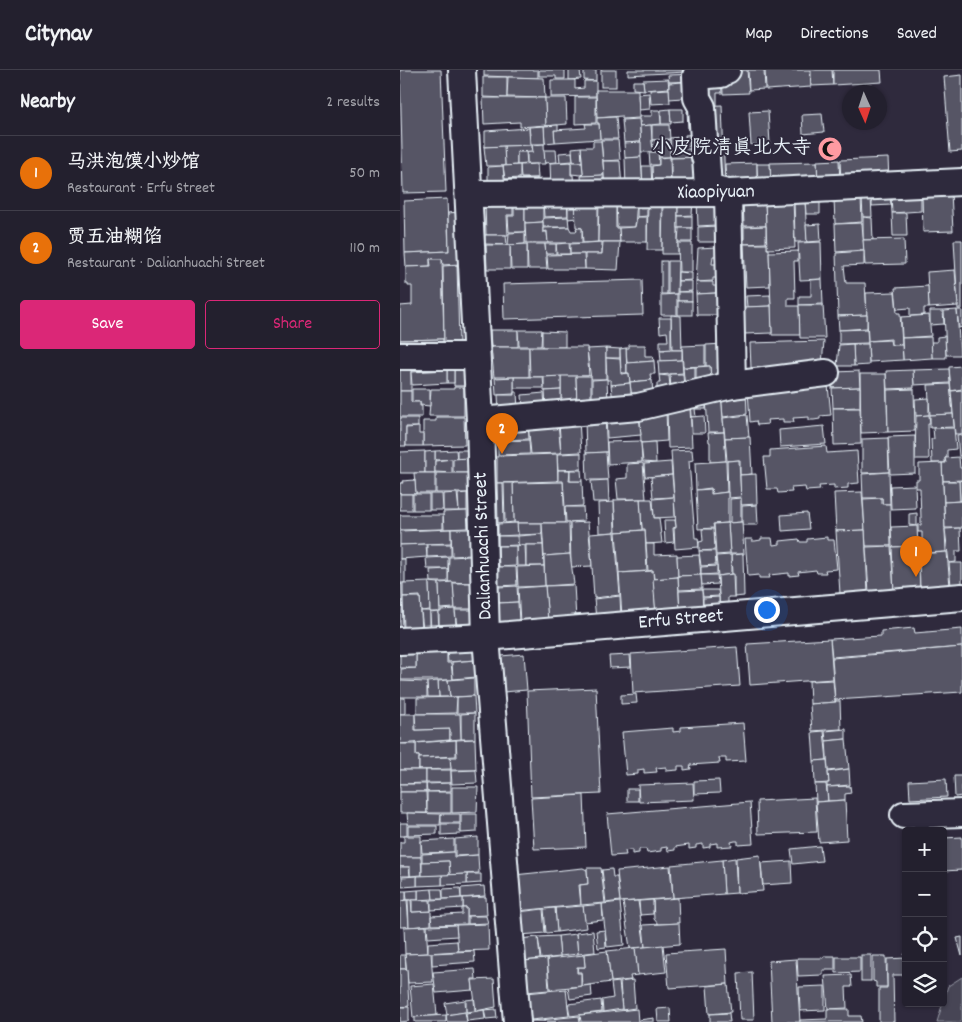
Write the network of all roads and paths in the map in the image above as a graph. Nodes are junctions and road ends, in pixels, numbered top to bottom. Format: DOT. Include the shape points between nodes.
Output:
graph roads {
  1 [pos="462,70"];
  2 [pos="726,70"];
  3 [pos="962,182"];
  4 [pos="469,194"];
  5 [pos="728,194"];
  6 [pos="400,356"];
  7 [pos="476,356"];
  8 [pos="826,373"];
  9 [pos="732,385"];
  10 [pos="480,421"];
  11 [pos="962,597"];
  12 [pos="486,637"];
  13 [pos="400,641"];
  14 [pos="962,813"];
  15 [pos="904,815"];
  16 [pos="516,1022"];
  1 -- 4 [label="street, Dalianhuachi Street"];
  2 -- 5 [label="street" via="721,74 696,76 697,98 702,107 708,188"];
  3 -- 5 [label="street, Xiaopiyuan"];
  4 -- 5 [label="street, Xiaopiyuan"];
  4 -- 7 [label="street, Dalianhuachi Street"];
  5 -- 9 [label="street"];
  6 -- 7 [label="street"];
  7 -- 10 [label="street, Dalianhuachi Street"];
  8 -- 9 [label="street"];
  9 -- 10 [label="street" via="638,407"];
  10 -- 12 [label="street, Dalianhuachi Street"];
  11 -- 12 [label="street, Erfu Street"];
  12 -- 13 [label="street, Erfu Street"];
  12 -- 16 [label="street, Dalianhuachi Street"];
  14 -- 15 [label="street"];
}
